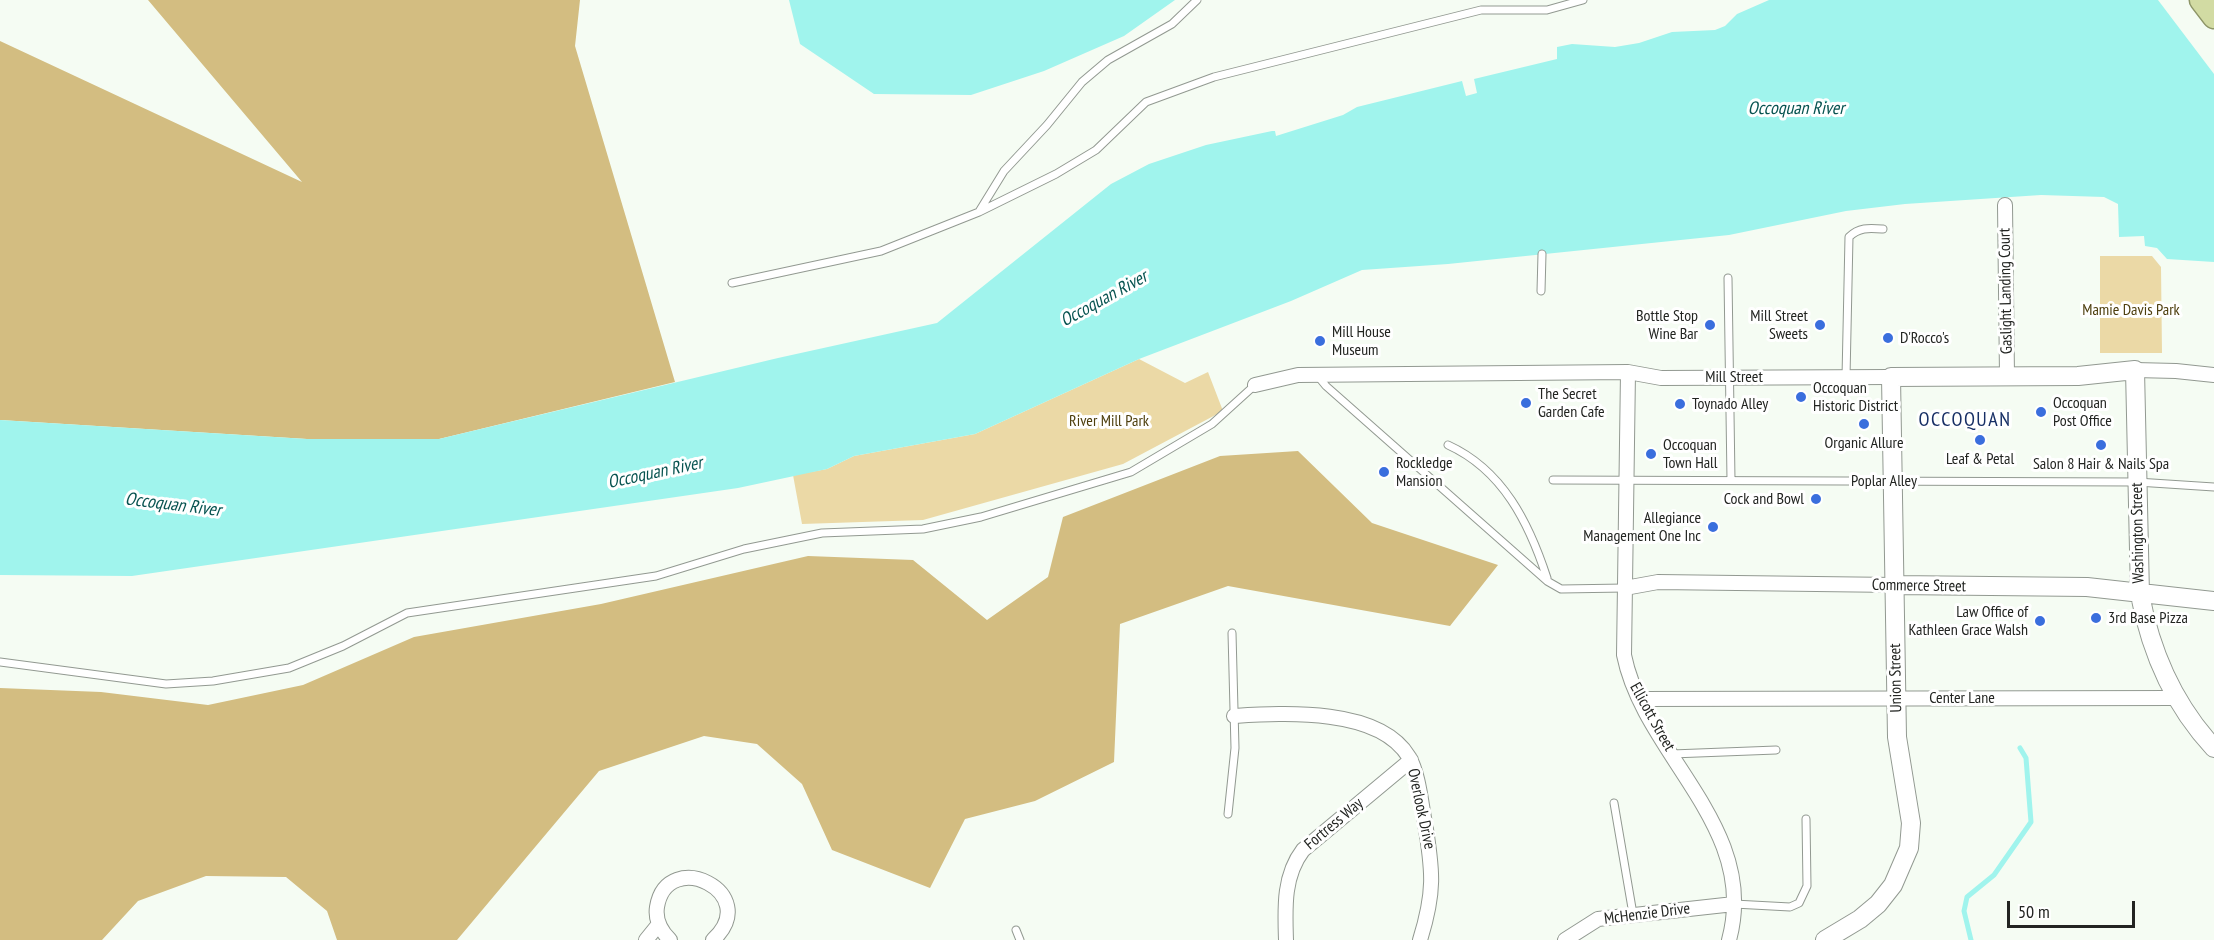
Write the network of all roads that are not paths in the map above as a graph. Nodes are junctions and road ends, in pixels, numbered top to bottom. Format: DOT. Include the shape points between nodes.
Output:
graph roads {
  1 [pos="1197,0"];
  2 [pos="1583,0"];
  3 [pos="2201,0"];
  4 [pos="2214,17"];
  5 [pos="2005,205"];
  6 [pos="979,212"];
  7 [pos="1883,229"];
  8 [pos="1542,254"];
  9 [pos="1728,278"];
  10 [pos="732,283"];
  11 [pos="1541,291"];
  12 [pos="2135,370"];
  13 [pos="1628,372"];
  14 [pos="1317,375"];
  15 [pos="2214,375"];
  16 [pos="2007,376"];
  17 [pos="1729,377"];
  18 [pos="1846,377"];
  19 [pos="1892,377"];
  20 [pos="1256,385"];
  21 [pos="1448,445"];
  22 [pos="1553,480"];
  23 [pos="1626,480"];
  24 [pos="1731,480"];
  25 [pos="1893,481"];
  26 [pos="2138,482"];
  27 [pos="2214,487"];
  28 [pos="1547,581"];
  29 [pos="1895,585"];
  30 [pos="1625,588"];
  31 [pos="2140,595"];
  32 [pos="2214,601"];
  33 [pos="1232,633"];
  34 [pos="0,662"];
  35 [pos="1896,698"];
  36 [pos="2176,698"];
  37 [pos="1639,699"];
  38 [pos="1234,716"];
  39 [pos="2214,748"];
  40 [pos="1776,750"];
  41 [pos="1672,754"];
  42 [pos="1411,760"];
  43 [pos="1614,803"];
  44 [pos="1228,814"];
  45 [pos="1806,819"];
  46 [pos="1734,904"];
  47 [pos="1633,914"];
  48 [pos="659,924"];
  49 [pos="1016,930"];
  50 [pos="646,940"];
  51 [pos="670,940"];
  52 [pos="713,940"];
  53 [pos="1020,940"];
  54 [pos="1286,940"];
  55 [pos="1420,940"];
  56 [pos="1565,940"];
  57 [pos="1729,940"];
  58 [pos="1825,940"];
  1 -- 6 [label="lane" via="1172,24 1108,60 1082,82 1004,171"];
  2 -- 6 [label="lane" via="1547,10 1481,10 1214,77 1146,102 1096,150"];
  3 -- 4 [label="highway"];
  5 -- 16 [label="street, Gaslight Landing Court"];
  6 -- 10 [label="lane" via="881,251"];
  7 -- 18 [label="lane" via="1863,228 1849,237"];
  8 -- 11 [label="lane"];
  9 -- 17 [label="lane"];
  12 -- 15 [label="street, Mill Street"];
  12 -- 16 [label="street, Mill Street" via="2078,376"];
  12 -- 26 [label="street, Washington Street"];
  13 -- 14 [label="street, Mill Street"];
  13 -- 17 [label="street, Mill Street" via="1652,377"];
  13 -- 23 [label="street, Ellicott Street"];
  14 -- 20 [label="street, Mill Street" via="1298,375"];
  14 -- 28 [label="lane"];
  16 -- 19 [label="street, Mill Street"];
  17 -- 18 [label="street, Mill Street"];
  17 -- 24 [label="lane"];
  18 -- 19 [label="street, Mill Street"];
  19 -- 25 [label="street, Union Street"];
  20 -- 34 [label="lane" via="1212,424 1131,472 970,519 923,529 822,533 744,549 656,576 407,614 289,668 213,681 166,684"];
  21 -- 28 [label="lane" via="1484,467 1508,495 1538,549"];
  22 -- 23 [label="lane, Poplar Alley"];
  23 -- 24 [label="lane, Poplar Alley"];
  23 -- 30 [label="street, Ellicott Street"];
  24 -- 25 [label="lane, Poplar Alley"];
  25 -- 26 [label="lane, Poplar Alley"];
  25 -- 29 [label="street, Union Street"];
  26 -- 27 [label="lane, Poplar Alley"];
  26 -- 31 [label="street, Washington Street"];
  28 -- 30 [label="lane" via="1561,589"];
  29 -- 30 [label="street, Commerce Street" via="1658,582"];
  29 -- 31 [label="street, Commerce Street" via="2087,587"];
  29 -- 35 [label="street, Union Street"];
  30 -- 37 [label="street, Ellicott Street" via="1624,655"];
  31 -- 32 [label="street, Commerce Street"];
  31 -- 36 [label="street, Washington Street" via="2157,660"];
  33 -- 38 [label="lane"];
  35 -- 36 [label="street, Center Lane"];
  35 -- 37 [label="street, Center Lane"];
  35 -- 58 [label="street, Union Street" via="1897,737 1911,823 1909,848 1893,885 1878,904"];
  36 -- 39 [label="street, Washington Street"];
  37 -- 41 [label="street, Ellicott Street"];
  38 -- 42 [label="street, Overlook Drive" via="1325,715 1348,719 1394,740"];
  38 -- 44 [label="lane"];
  40 -- 41 [label="lane"];
  41 -- 46 [label="street, Ellicott Street" via="1715,824 1725,848"];
  42 -- 54 [label="street, Fortress Way" via="1303,850 1293,863 1285,905"];
  42 -- 55 [label="street, Overlook Drive" via="1420,794 1433,886"];
  43 -- 47 [label="lane"];
  45 -- 46 [label="lane" via="1807,886 1799,903 1790,907"];
  46 -- 47 [label="street, McHenzie Drive"];
  46 -- 57 [label="street, Ellicott Street"];
  47 -- 56 [label="street, McHenzie Drive" via="1598,919"];
  48 -- 50 [label="street"];
  48 -- 51 [label="street"];
  48 -- 52 [label="street" via="657,913 664,891 683,878 706,880 723,896 727,908 722,930"];
  49 -- 53 [label="lane"];
}
